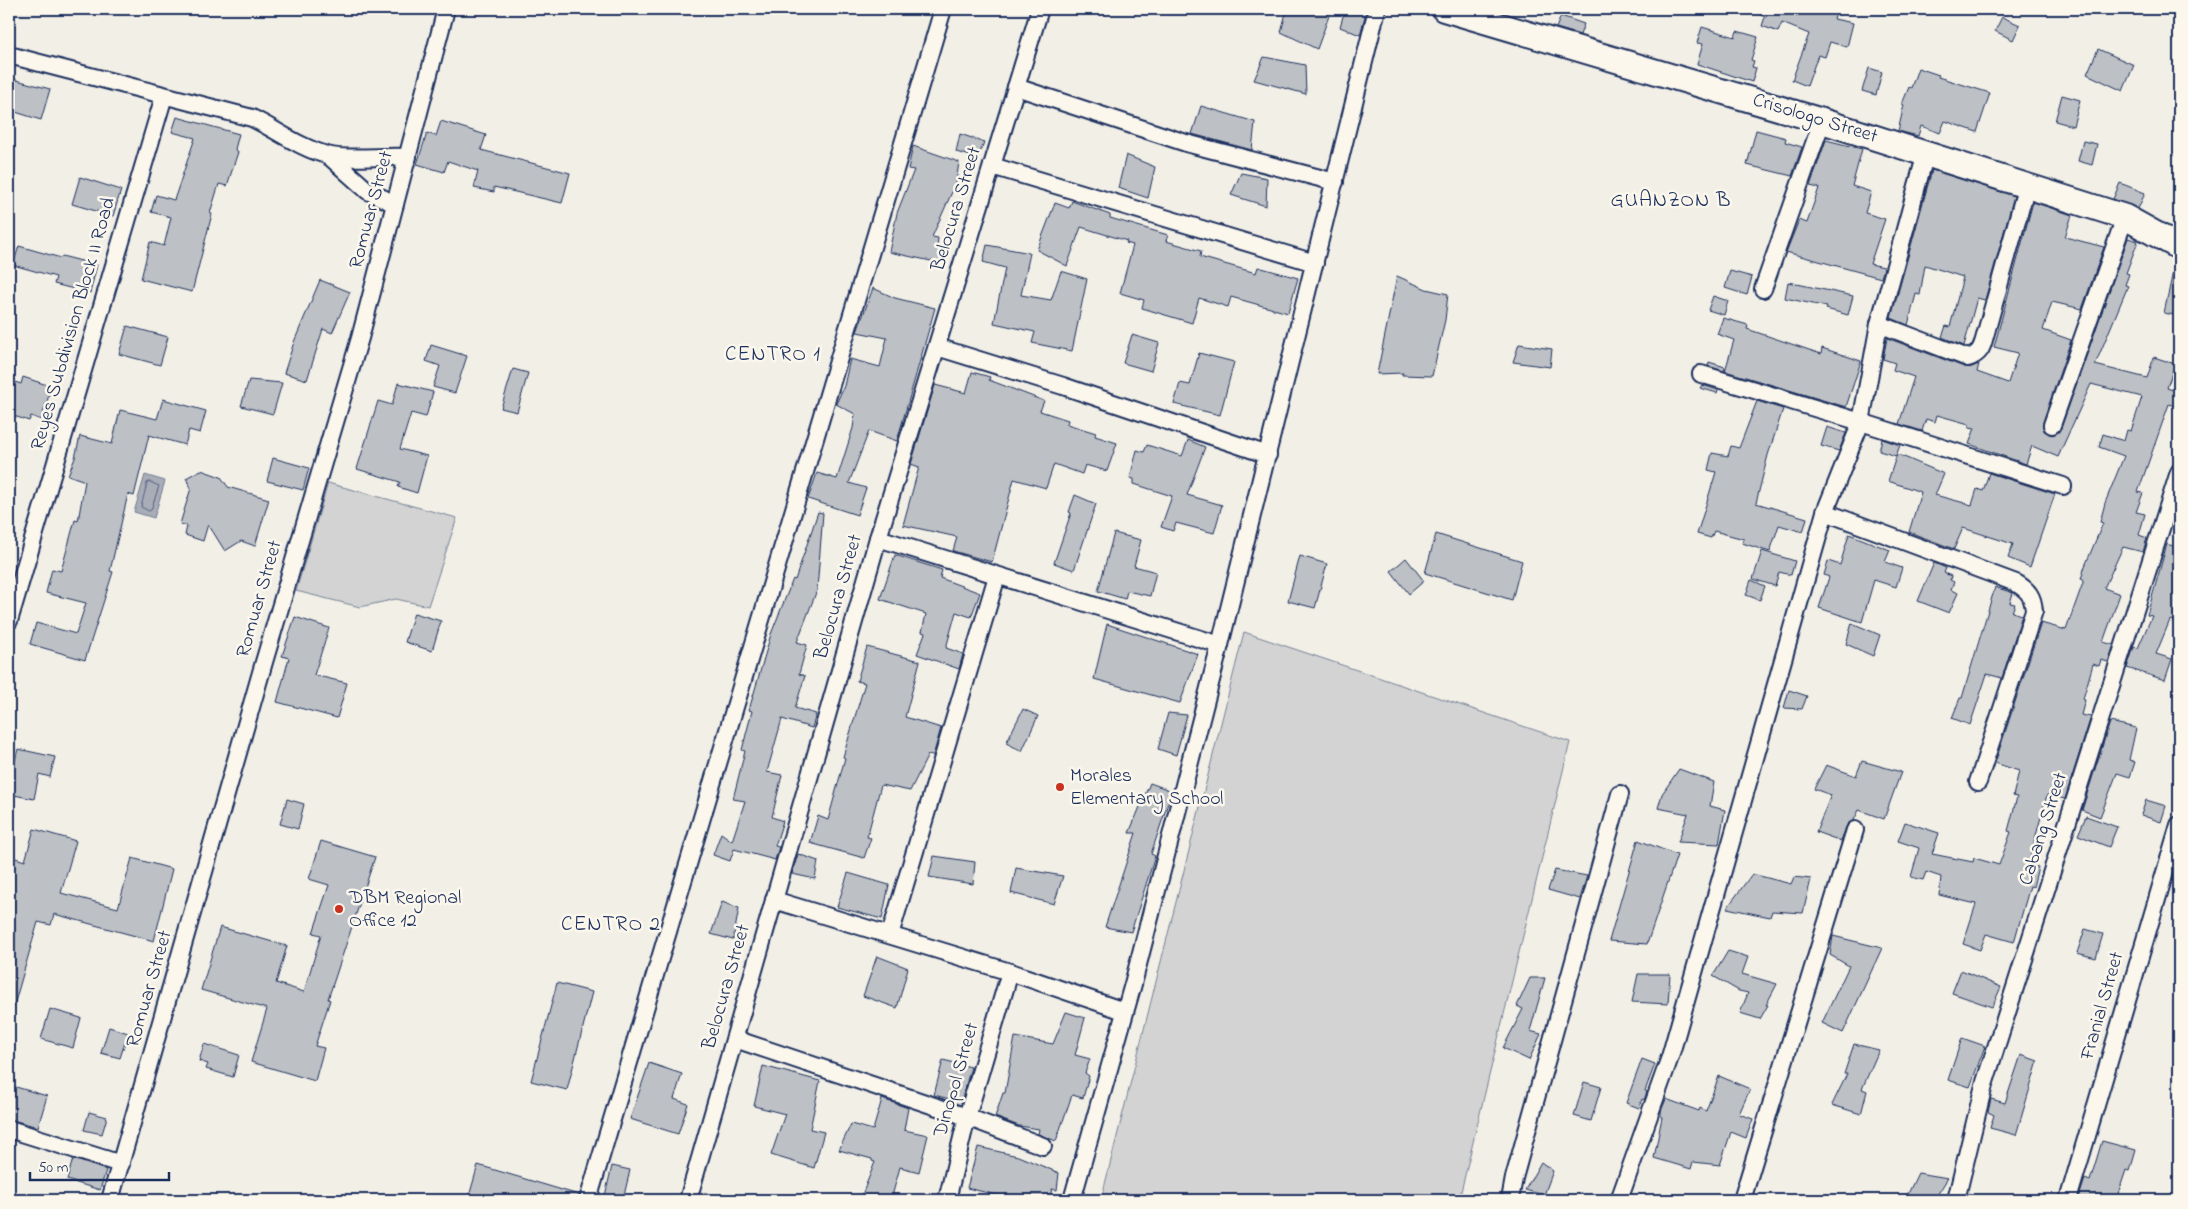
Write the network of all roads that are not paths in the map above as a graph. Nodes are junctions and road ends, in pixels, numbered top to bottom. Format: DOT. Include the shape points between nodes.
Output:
graph roads {
  1 [pos="446,9"];
  2 [pos="943,9"];
  3 [pos="1040,9"];
  4 [pos="1377,9"];
  5 [pos="1444,9"];
  6 [pos="9,55"];
  7 [pos="1016,87"];
  8 [pos="164,96"];
  9 [pos="1822,120"];
  10 [pos="1926,153"];
  11 [pos="329,156"];
  12 [pos="408,157"];
  13 [pos="992,166"];
  14 [pos="1335,182"];
  15 [pos="2027,186"];
  16 [pos="395,204"];
  17 [pos="2125,217"];
  18 [pos="2179,247"];
  19 [pos="1315,263"];
  20 [pos="1763,288"];
  21 [pos="1879,324"];
  22 [pos="936,347"];
  23 [pos="1702,374"];
  24 [pos="1862,422"];
  25 [pos="2052,425"];
  26 [pos="1268,455"];
  27 [pos="2179,472"];
  28 [pos="2063,486"];
  29 [pos="1825,512"];
  30 [pos="878,538"];
  31 [pos="997,576"];
  32 [pos="9,622"];
  33 [pos="1220,645"];
  34 [pos="1978,782"];
  35 [pos="1620,794"];
  36 [pos="2179,825"];
  37 [pos="1855,830"];
  38 [pos="774,900"];
  39 [pos="890,935"];
  40 [pos="1010,972"];
  41 [pos="1124,1011"];
  42 [pos="735,1039"];
  43 [pos="967,1117"];
  44 [pos="9,1128"];
  45 [pos="1043,1146"];
  46 [pos="121,1164"];
  47 [pos="110,1200"];
  48 [pos="588,1200"];
  49 [pos="688,1200"];
  50 [pos="947,1200"];
  51 [pos="1072,1200"];
  52 [pos="1510,1200"];
  53 [pos="1619,1200"];
  54 [pos="1742,1200"];
  55 [pos="1956,1200"];
  56 [pos="2068,1200"];
  1 -- 12 [label="street, Romuar Street"];
  2 -- 48 [label="street"];
  3 -- 7 [label="street, Belocura Street"];
  4 -- 14 [label="street"];
  5 -- 9 [label="street, Crisologo Street"];
  6 -- 8 [label="street"];
  7 -- 13 [label="street, Belocura Street"];
  7 -- 14 [label="street" via="1186,143"];
  8 -- 11 [label="street" via="252,118 297,144"];
  8 -- 32 [label="street, Reyes Subdivision Block II Road"];
  9 -- 10 [label="street, Crisologo Street"];
  9 -- 20 [label="street"];
  10 -- 15 [label="street, Crisologo Street"];
  10 -- 21 [label="street"];
  11 -- 12 [label="street"];
  11 -- 16 [label="street" via="368,191"];
  12 -- 16 [label="street, Romuar Street"];
  13 -- 19 [label="street"];
  13 -- 22 [label="street, Belocura Street"];
  14 -- 19 [label="street"];
  15 -- 17 [label="street, Crisologo Street"];
  15 -- 21 [label="street" via="1977,355 1968,358"];
  16 -- 46 [label="street, Romuar Street" via="360,338"];
  17 -- 18 [label="street, Crisologo Street"];
  17 -- 25 [label="street"];
  19 -- 26 [label="street"];
  21 -- 24 [label="street"];
  22 -- 26 [label="street"];
  22 -- 30 [label="street, Belocura Street"];
  23 -- 24 [label="street"];
  24 -- 28 [label="street"];
  24 -- 29 [label="street"];
  26 -- 33 [label="street"];
  27 -- 55 [label="street, Cabang Street" via="1984,1085"];
  29 -- 34 [label="street" via="2028,590 2034,611"];
  29 -- 53 [label="street" via="1670,1057"];
  30 -- 31 [label="street"];
  30 -- 38 [label="street, Belocura Street"];
  31 -- 33 [label="street"];
  31 -- 39 [label="street"];
  33 -- 41 [label="street"];
  35 -- 52 [label="street"];
  36 -- 56 [label="street, Franial Street"];
  37 -- 54 [label="street"];
  38 -- 39 [label="street"];
  38 -- 42 [label="street, Belocura Street"];
  39 -- 40 [label="street"];
  40 -- 41 [label="street"];
  40 -- 43 [label="street, Dinopol Street"];
  41 -- 51 [label="street"];
  42 -- 43 [label="street"];
  42 -- 49 [label="street, Belocura Street"];
  43 -- 45 [label="street"];
  43 -- 50 [label="street, Dinopol Street"];
  44 -- 46 [label="street"];
  46 -- 47 [label="street, Romuar Street"];
}
